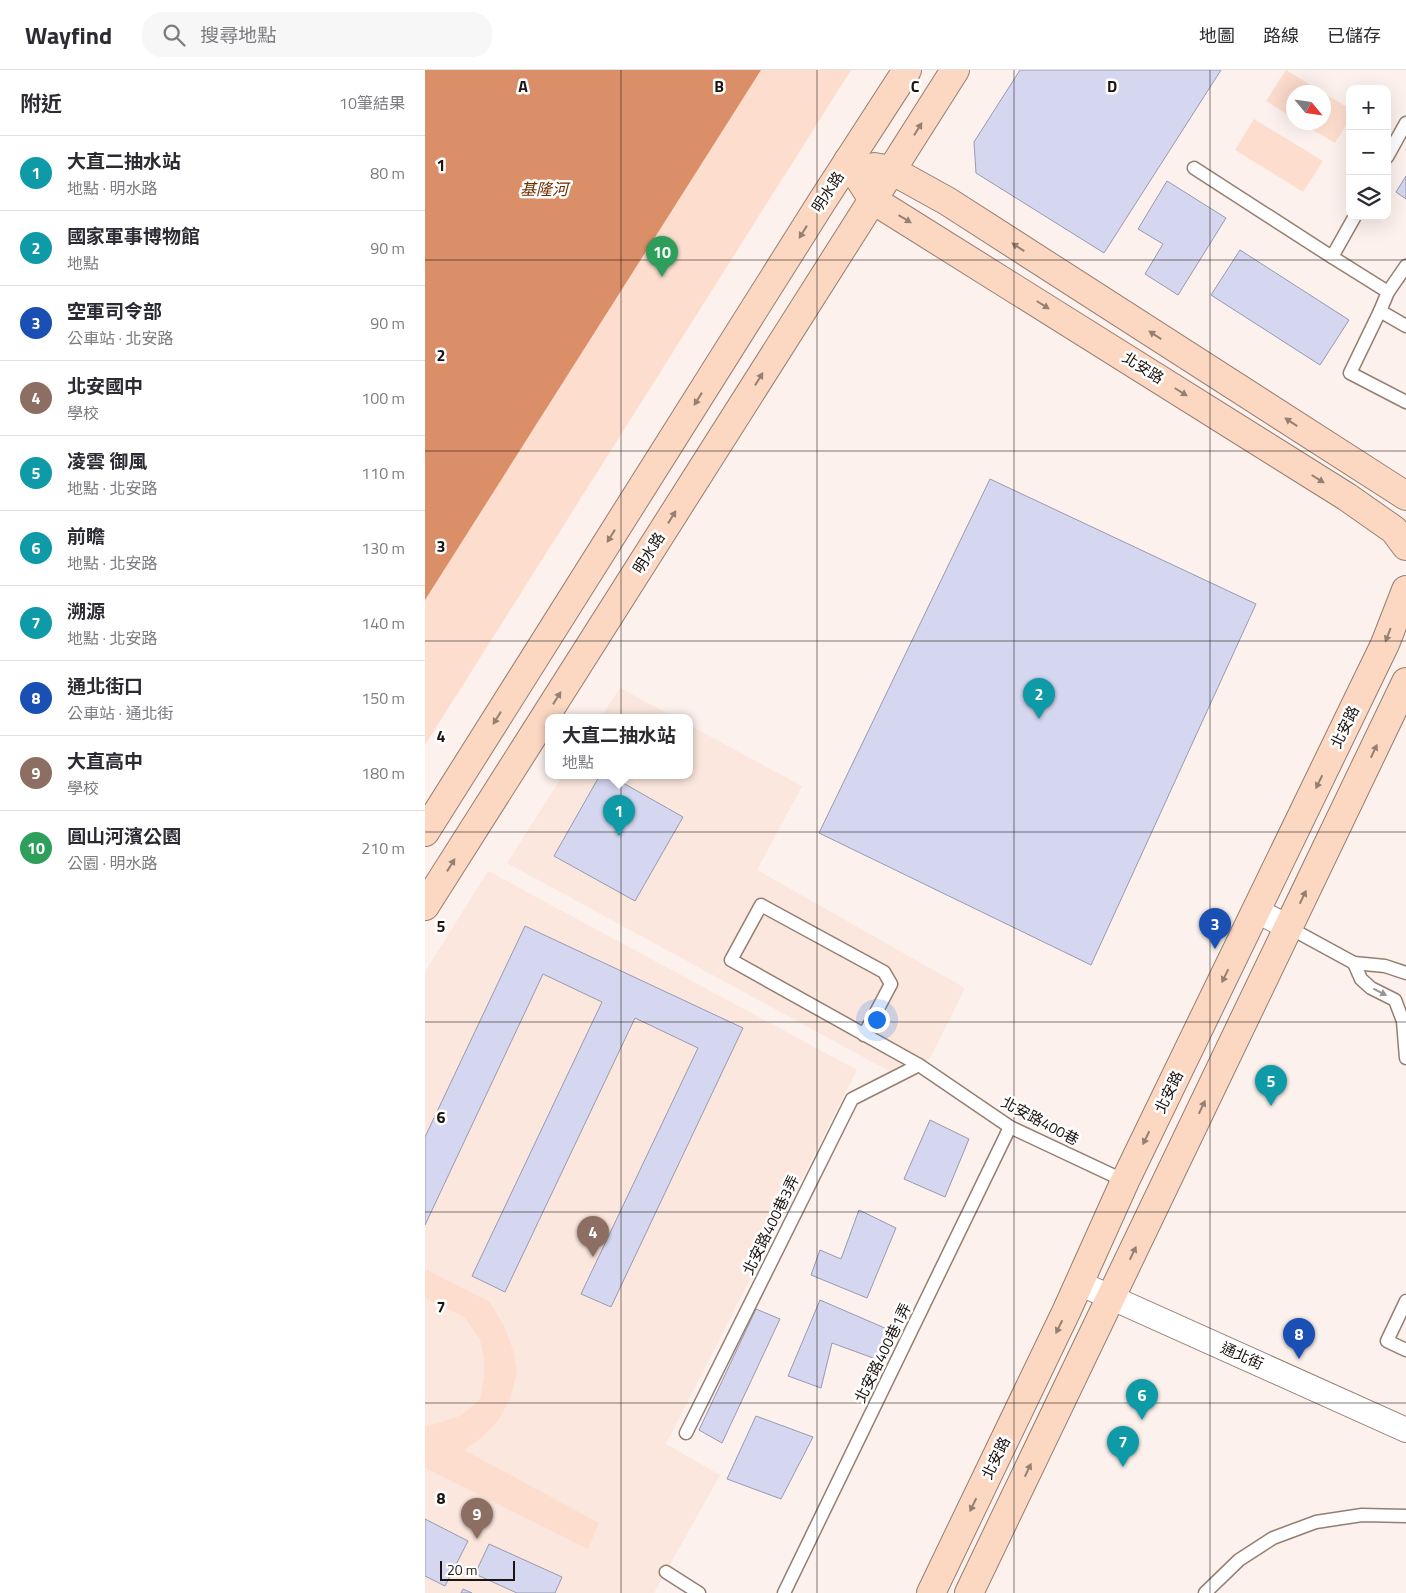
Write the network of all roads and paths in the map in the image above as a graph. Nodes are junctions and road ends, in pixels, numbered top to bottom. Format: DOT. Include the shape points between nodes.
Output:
graph roads {
  1 [pos="907,70"];
  2 [pos="955,70"];
  3 [pos="1406,123"];
  4 [pos="1391,150"];
  5 [pos="848,161"];
  6 [pos="1194,168"];
  7 [pos="891,170"];
  8 [pos="873,200"];
  9 [pos="1353,220"];
  10 [pos="1332,257"];
  11 [pos="1406,266"];
  12 [pos="1388,292"];
  13 [pos="1380,311"];
  14 [pos="1406,326"];
  15 [pos="1406,402"];
  16 [pos="1406,496"];
  17 [pos="1406,546"];
  18 [pos="1406,590"];
  19 [pos="1406,682"];
  20 [pos="547,714"];
  21 [pos="545,717"];
  22 [pos="425,832"];
  23 [pos="425,906"];
  24 [pos="1257,911"];
  25 [pos="1288,927"];
  26 [pos="1354,963"];
  27 [pos="1406,973"];
  28 [pos="1405,1017"];
  29 [pos="864,1035"];
  30 [pos="1406,1058"];
  31 [pos="919,1065"];
  32 [pos="1010,1127"];
  33 [pos="1125,1181"];
  34 [pos="1079,1283"];
  35 [pos="1111,1297"];
  36 [pos="1406,1301"];
  37 [pos="1406,1350"];
  38 [pos="1406,1430"];
  39 [pos="686,1432"];
  40 [pos="1406,1516"];
  41 [pos="666,1572"];
  42 [pos="699,1593"];
  43 [pos="784,1593"];
  44 [pos="931,1593"];
  45 [pos="969,1593"];
  46 [pos="1205,1593"];
  1 -- 5 [label="main road"];
  7 -- 2 [label="main road, one-way"];
  3 -- 4 [label="lane"];
  5 -- 7 [label="main road"];
  5 -- 8 [label="main road, 北安路"];
  5 -- 22 [label="main road, 明水路, one-way"];
  6 -- 10 [label="lane"];
  7 -- 8 [label="main road"];
  16 -- 7 [label="main road, one-way" via="947,201"];
  8 -- 17 [label="main road, 北安路, one-way" via="1347,497 1394,530"];
  20 -- 8 [label="main road, 明水路, one-way"];
  9 -- 10 [label="lane"];
  10 -- 12 [label="lane"];
  11 -- 12 [label="lane"];
  12 -- 13 [label="lane"];
  13 -- 14 [label="lane"];
  13 -- 15 [label="lane" via="1350,373"];
  18 -- 24 [label="main road, 北安路, one-way" via="1385,644"];
  25 -- 19 [label="main road, one-way"];
  23 -- 21 [label="main road, 明水路, one-way"];
  24 -- 25 [label="street"];
  24 -- 33 [label="main road, 北安路, one-way"];
  25 -- 26 [label="lane"];
  35 -- 25 [label="main road, one-way"];
  26 -- 27 [label="lane" via="1385,966"];
  26 -- 28 [label="lane, one-way" via="1361,979 1395,1000"];
  28 -- 30 [label="lane"];
  29 -- 29 [label="lane, 北安路400巷" via="731,960 761,906 884,972 891,984"];
  29 -- 31 [label="lane, 北安路400巷"];
  31 -- 32 [label="lane, 北安路400巷"];
  31 -- 39 [label="lane, 北安路400巷3弄" via="852,1099"];
  32 -- 33 [label="lane, 北安路400巷"];
  32 -- 43 [label="lane, 北安路400巷1弄"];
  33 -- 34 [label="main road, 北安路"];
  34 -- 35 [label="street, 通北街"];
  34 -- 44 [label="main road, 北安路, one-way"];
  35 -- 38 [label="street, 通北街"];
  45 -- 35 [label="main road, one-way"];
  36 -- 37 [label="lane" via="1387,1341"];
  40 -- 46 [label="lane" via="1362,1515 1316,1522 1273,1538 1239,1560"];
  41 -- 42 [label="lane"];
}
